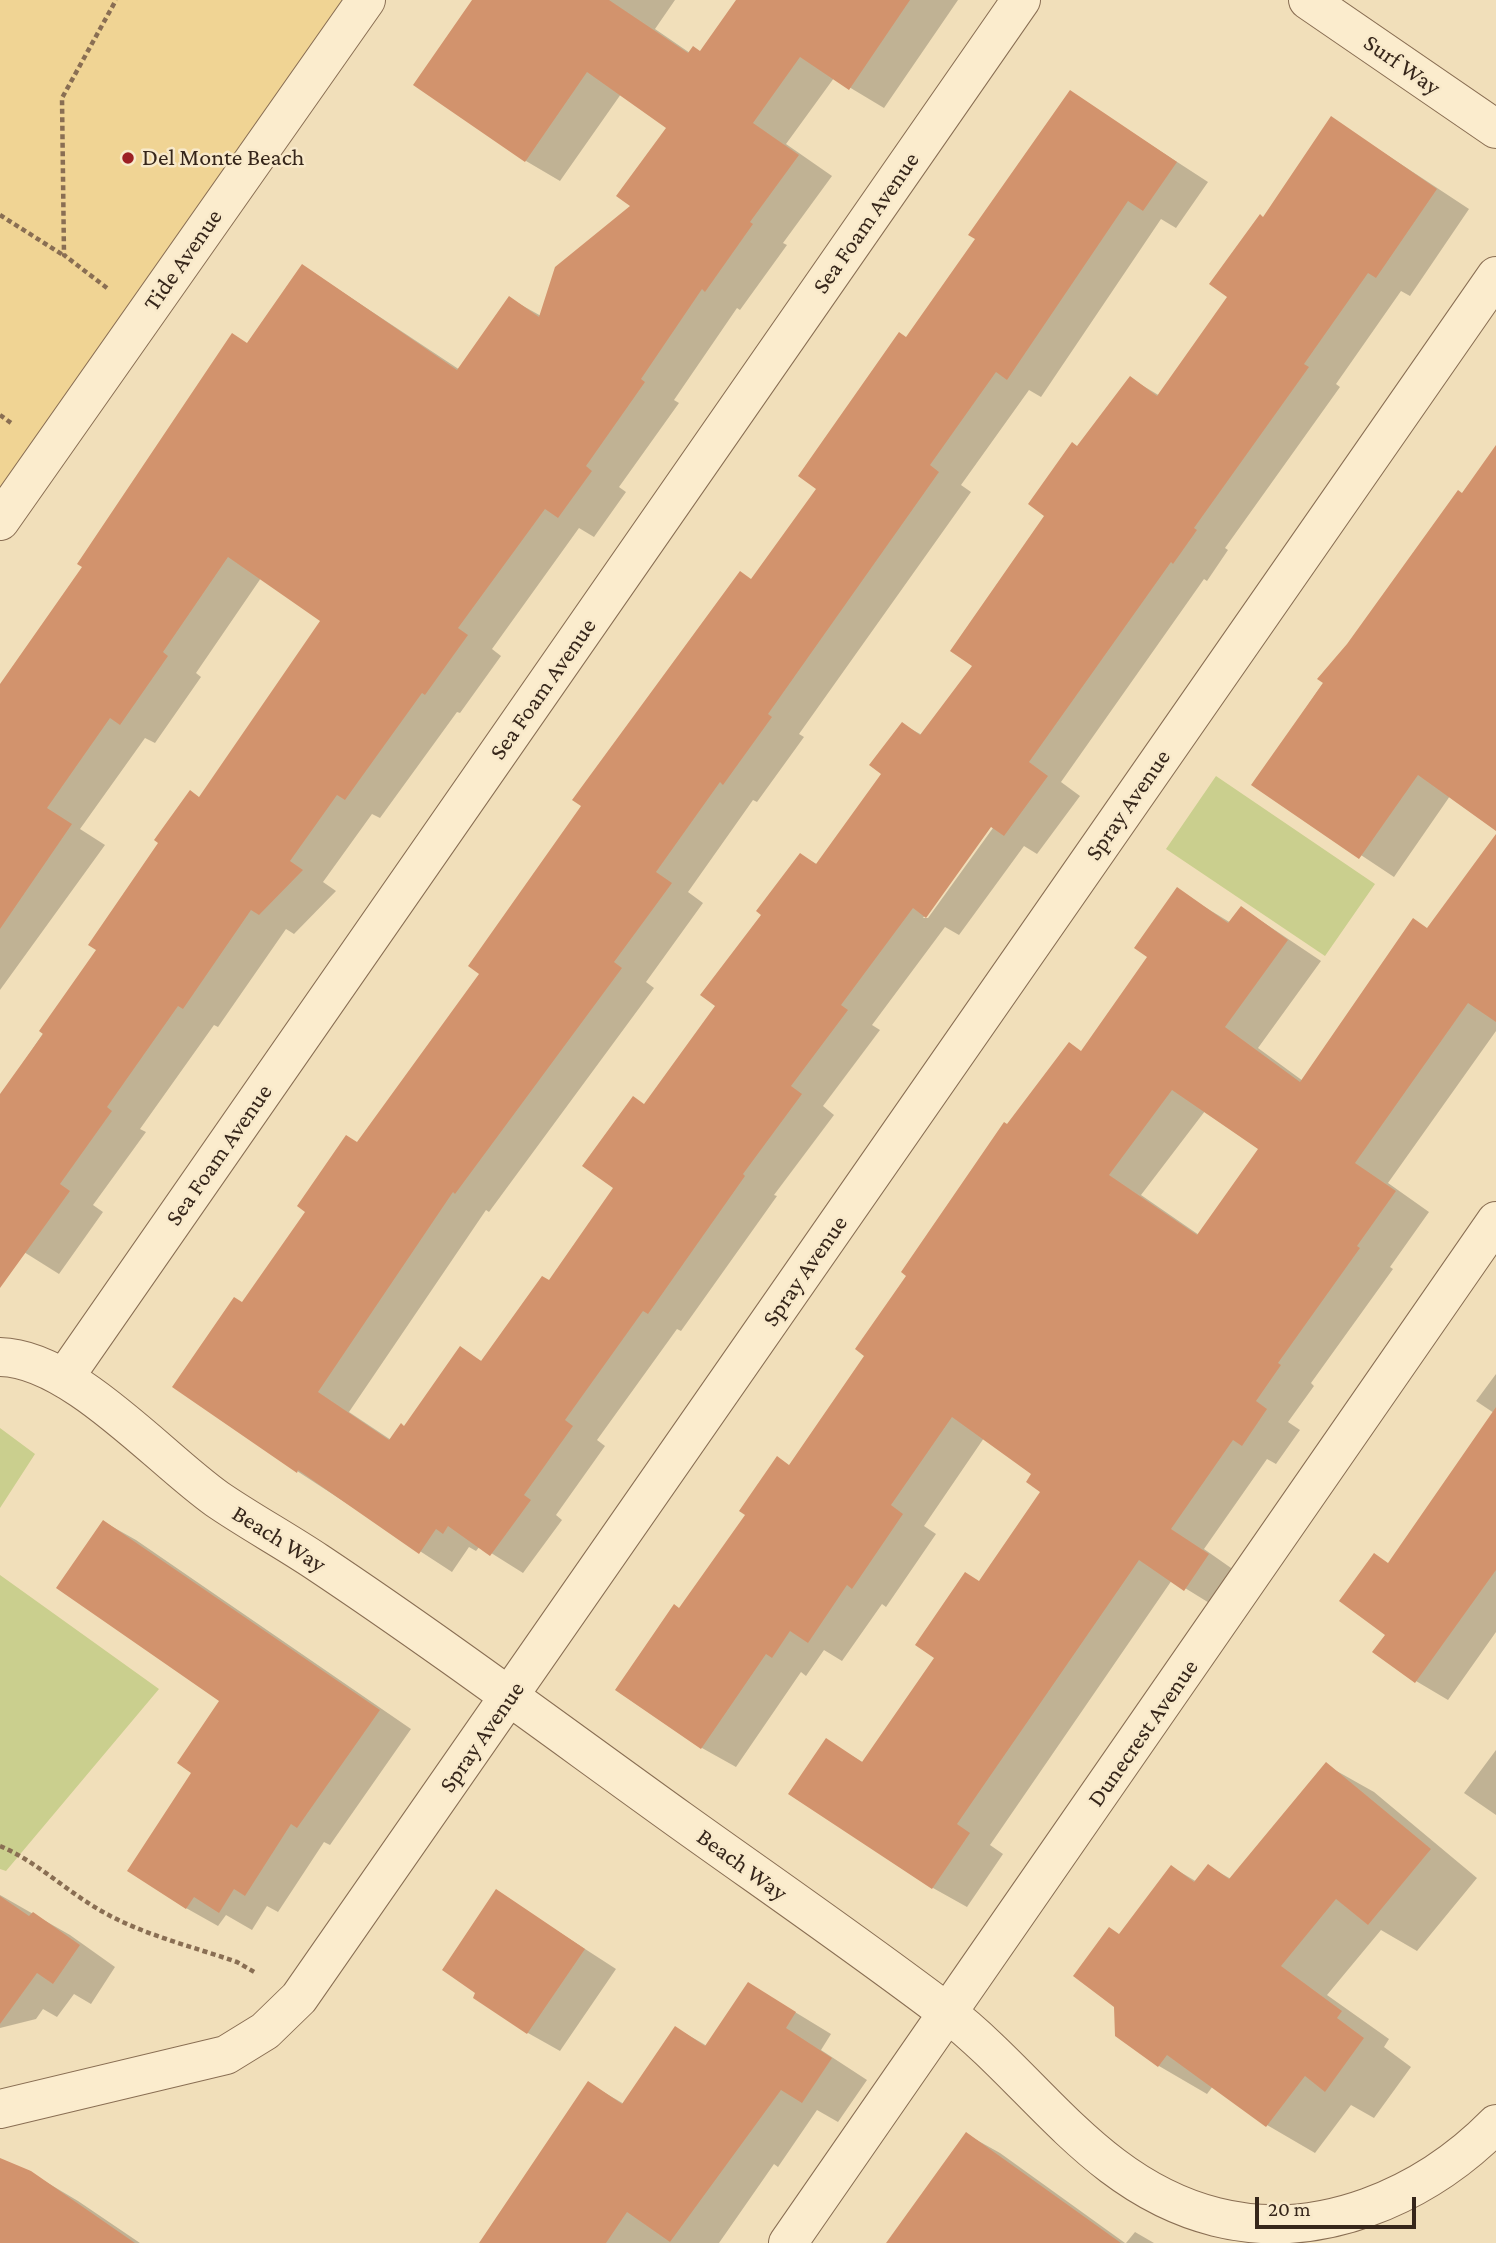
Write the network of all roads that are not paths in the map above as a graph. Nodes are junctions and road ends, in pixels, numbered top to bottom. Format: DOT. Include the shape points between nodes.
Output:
graph roads {
  1 [pos="366,0"];
  2 [pos="1021,0"];
  3 [pos="1308,0"];
  4 [pos="1496,129"];
  5 [pos="1496,276"];
  6 [pos="0,521"];
  7 [pos="1496,1221"];
  8 [pos="0,1357"];
  9 [pos="64,1378"];
  10 [pos="510,1697"];
  11 [pos="949,2014"];
  12 [pos="0,2109"];
  13 [pos="1496,2124"];
  14 [pos="789,2243"];
  1 -- 6 [label="street, Tide Avenue"];
  2 -- 9 [label="street, Sea Foam Avenue"];
  3 -- 4 [label="street, Surf Way"];
  5 -- 10 [label="street, Spray Avenue"];
  7 -- 11 [label="street, Dunecrest Avenue"];
  8 -- 9 [label="street, Beach Way" via="18,1357"];
  9 -- 10 [label="street, Beach Way" via="192,1481"];
  10 -- 11 [label="street, Beach Way"];
  10 -- 12 [label="street, Spray Avenue" via="299,1998 265,2031 226,2056"];
  11 -- 13 [label="street, Beach Way" via="1111,2167 1165,2200 1218,2218 1271,2225 1321,2220 1371,2207 1418,2187 1466,2155"];
  11 -- 14 [label="street, Dunecrest Avenue"];
}
